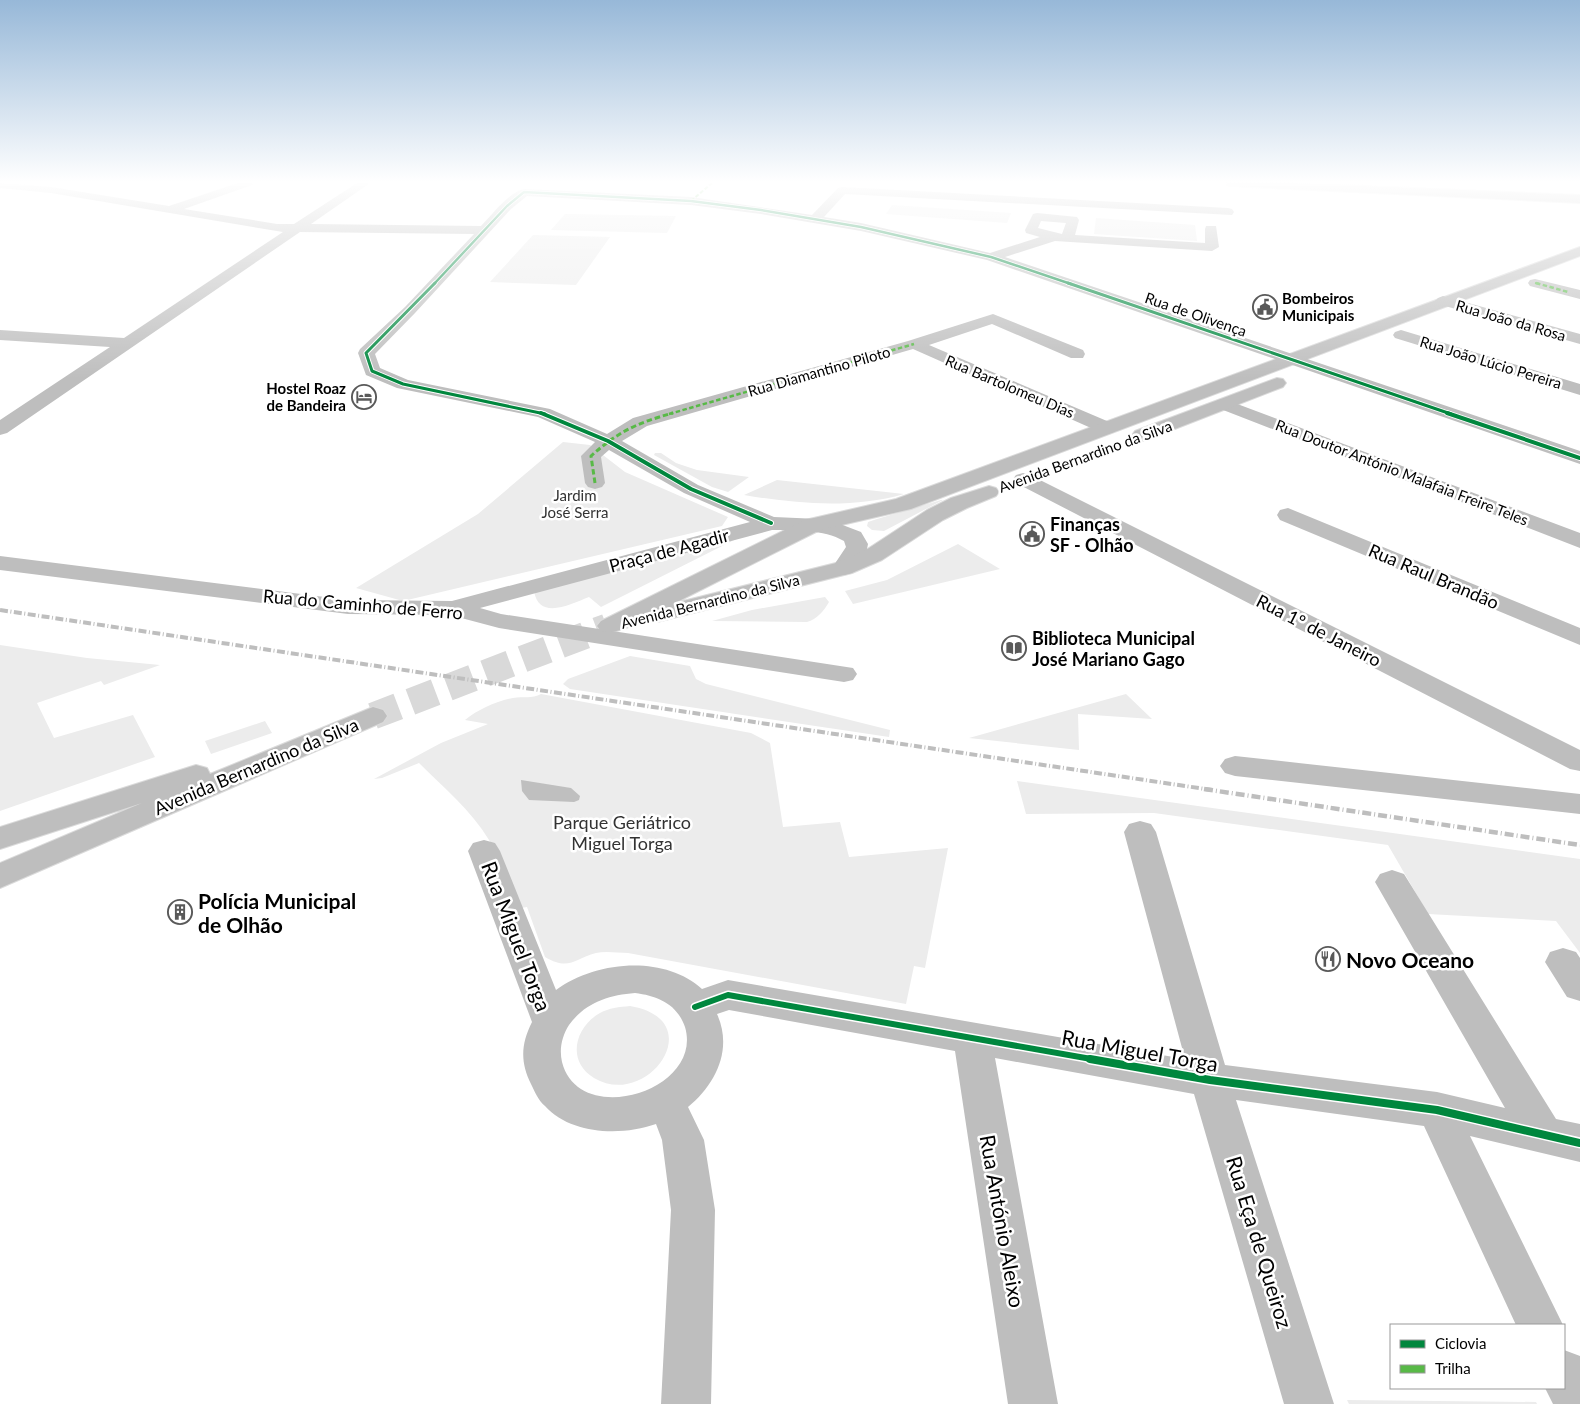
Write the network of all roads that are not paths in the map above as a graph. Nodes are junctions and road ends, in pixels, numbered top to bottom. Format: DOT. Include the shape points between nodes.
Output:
graph roads {
  1 [pos="267,249"];
  2 [pos="467,249"];
  3 [pos="953,249"];
  4 [pos="1020,249"];
  5 [pos="1101,249"];
  6 [pos="1580,251"];
  7 [pos="1120,254"];
  8 [pos="991,257"];
  9 [pos="1580,265"];
  10 [pos="1535,283"];
  11 [pos="1574,293"];
  12 [pos="1443,301"];
  13 [pos="1473,309"];
  14 [pos="0,334"];
  15 [pos="1401,335"];
  16 [pos="1580,339"];
  17 [pos="125,343"];
  18 [pos="914,344"];
  19 [pos="1077,354"];
  20 [pos="1288,359"];
  21 [pos="1314,368"];
  22 [pos="1580,390"];
  23 [pos="1224,404"];
  24 [pos="0,429"];
  25 [pos="1115,438"];
  26 [pos="608,441"];
  27 [pos="1580,458"];
  28 [pos="1023,479"];
  29 [pos="595,483"];
  30 [pos="1288,515"];
  31 [pos="771,523"];
  32 [pos="813,525"];
  33 [pos="1580,541"];
  34 [pos="0,563"];
  35 [pos="844,568"];
  36 [pos="451,608"];
  37 [pos="1580,637"];
  38 [pos="844,674"];
  39 [pos="1579,762"];
  40 [pos="1235,766"];
  41 [pos="1580,804"];
  42 [pos="1140,832"];
  43 [pos="0,838"];
  44 [pos="484,851"];
  45 [pos="0,876"];
  46 [pos="1392,882"];
  47 [pos="695,1007"];
  48 [pos="550,1022"];
  49 [pos="972,1037"];
  50 [pos="1210,1080"];
  51 [pos="666,1102"];
  52 [pos="1437,1110"];
  53 [pos="1543,1135"];
  54 [pos="1580,1143"];
  55 [pos="1540,1324"];
  56 [pos="1565,1376"];
  57 [pos="686,1404"];
  58 [pos="1033,1404"];
  59 [pos="1309,1404"];
  60 [pos="1578,1404"];
  1 -- 17 [label="street"];
  2 -- 26 [label="street, Rua de Olivença" via="366,353 372,370 404,384 543,413"];
  3 -- 8 [label="street, Rua de Olivença"];
  4 -- 8 [label="street"];
  5 -- 7 [label="street"];
  6 -- 12 [label="street, Avenida Bernardino da Silva"];
  8 -- 20 [label="street, Rua de Olivença"];
  9 -- 10 [label="street, Avenida Bernardino da Silva"];
  10 -- 11 [label="street"];
  10 -- 13 [label="street, Avenida Bernardino da Silva"];
  12 -- 13 [label="street, Rua João da Rosa"];
  12 -- 20 [label="street, Avenida Bernardino da Silva"];
  13 -- 15 [label="street, Avenida Bernardino da Silva"];
  13 -- 16 [label="street, Rua João da Rosa"];
  14 -- 17 [label="street"];
  15 -- 21 [label="street, Avenida Bernardino da Silva"];
  15 -- 22 [label="street, Rua João Lúcio Pereira"];
  17 -- 24 [label="street"];
  18 -- 19 [label="street, Rua Diamantino Piloto" via="993,319"];
  18 -- 25 [label="street, Rua Bartolomeu Dias"];
  18 -- 26 [label="street, Rua Diamantino Piloto" via="640,422"];
  20 -- 21 [label="street, Rua de Olivença"];
  20 -- 25 [label="street, Avenida Bernardino da Silva"];
  21 -- 23 [label="street, Avenida Bernardino da Silva"];
  21 -- 27 [label="street, Rua de Olivença"];
  23 -- 25 [label="street, Avenida Bernardino da Silva"];
  23 -- 33 [label="street, Rua Doutor António Malafaia Freire Teles"];
  25 -- 28 [label="street, Avenida Bernardino da Silva"];
  25 -- 32 [label="street, Avenida Bernardino da Silva" via="903,504"];
  26 -- 29 [label="street, Rua Diamantino Piloto" via="591,456"];
  26 -- 31 [label="street" via="691,489"];
  28 -- 35 [label="street, Avenida Bernardino da Silva" via="958,503 874,555"];
  28 -- 39 [label="street, Rua 1º de Janeiro"];
  30 -- 37 [label="street, Rua Raul Brandão"];
  31 -- 32 [label="street, Praça de Agadir"];
  31 -- 36 [label="street, Praça de Agadir"];
  32 -- 35 [label="street, Praça de Agadir" via="836,529 854,538 856,554"];
  32 -- 35 [label="street, Avenida Bernardino da Silva" via="610,626"];
  34 -- 36 [label="street, Rua do Caminho de Ferro" via="348,607"];
  36 -- 38 [label="street, Rua do Caminho de Ferro" via="500,621"];
  39 -- 41 [label="street, Rua 1º de Janeiro"];
  40 -- 41 [label="street, Rua 1º de Janeiro"];
  42 -- 50 [label="street, Rua Eça de Queiroz"];
  43 -- 45 [label="street, Avenida Bernardino da Silva" via="373,716"];
  44 -- 48 [label="street, Rua Miguel Torga"];
  46 -- 53 [label="street"];
  47 -- 48 [label="street" via="680,992 659,983 635,979 610,981 587,989 566,1003"];
  47 -- 49 [label="street, Rua Miguel Torga" via="728,995"];
  47 -- 51 [label="street" via="704,1025 705,1046 700,1066 686,1086"];
  48 -- 51 [label="street" via="542,1042 542,1063 549,1083 564,1100 587,1111 613,1115 641,1112"];
  49 -- 50 [label="street, Rua Miguel Torga"];
  49 -- 58 [label="street, Rua António Aleixo"];
  50 -- 52 [label="street, Rua Miguel Torga"];
  50 -- 59 [label="street, Rua Eça de Queiroz"];
  51 -- 57 [label="street" via="684,1140 693,1210"];
  52 -- 53 [label="street, Rua Miguel Torga"];
  52 -- 55 [label="street"];
  53 -- 54 [label="street, Rua Miguel Torga"];
  56 -- 60 [label="street"];
}
